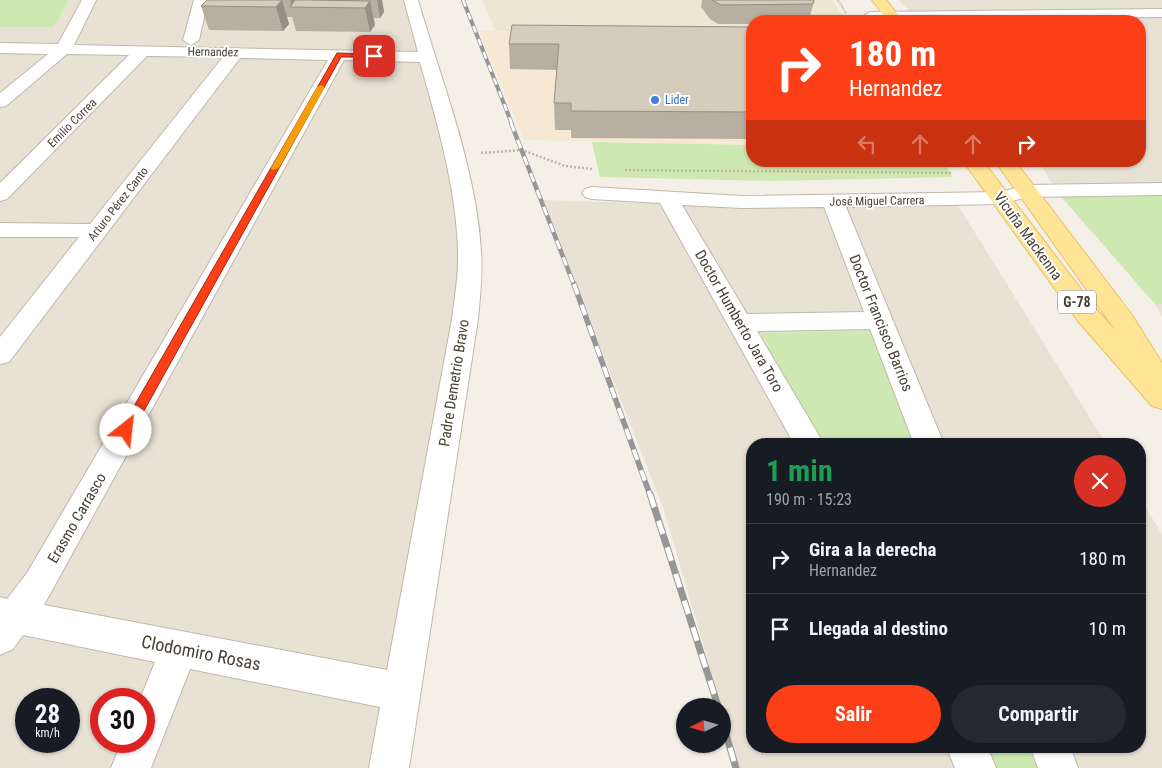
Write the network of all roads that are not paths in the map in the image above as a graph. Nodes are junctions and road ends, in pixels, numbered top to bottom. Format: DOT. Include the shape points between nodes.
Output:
graph roads {
  1 [pos="89,0"];
  2 [pos="201,0"];
  3 [pos="411,0"];
  4 [pos="860,0"];
  5 [pos="879,0"];
  6 [pos="1162,13"];
  7 [pos="870,15"];
  8 [pos="891,15"];
  9 [pos="1073,15"];
  10 [pos="0,37"];
  11 [pos="191,40"];
  12 [pos="67,44"];
  13 [pos="0,48"];
  14 [pos="425,50"];
  15 [pos="143,51"];
  16 [pos="236,53"];
  17 [pos="339,55"];
  18 [pos="0,102"];
  19 [pos="978,167"];
  20 [pos="1010,167"];
  21 [pos="1162,189"];
  22 [pos="1028,191"];
  23 [pos="592,193"];
  24 [pos="0,195"];
  25 [pos="1000,198"];
  26 [pos="668,199"];
  27 [pos="833,202"];
  28 [pos="0,230"];
  29 [pos="97,231"];
  30 [pos="880,320"];
  31 [pos="740,324"];
  32 [pos="0,355"];
  33 [pos="1162,389"];
  34 [pos="1162,399"];
  35 [pos="806,438"];
  36 [pos="927,438"];
  37 [pos="5,623"];
  38 [pos="179,649"];
  39 [pos="402,692"];
  40 [pos="155,709"];
  41 [pos="137,753"];
  42 [pos="969,753"];
  43 [pos="1053,753"];
  44 [pos="131,768"];
  45 [pos="389,768"];
  46 [pos="976,768"];
  47 [pos="1058,768"];
  1 -- 12 [label="street"];
  2 -- 11 [label="street"];
  3 -- 14 [label="street, Padre Demetrio Bravo"];
  4 -- 7 [label="main road"];
  5 -- 8 [label="main road"];
  6 -- 9 [label="street"];
  10 -- 12 [label="street, Hernandez"];
  11 -- 12 [label="street, Hernandez"];
  11 -- 14 [label="street, Hernandez"];
  12 -- 13 [label="street, Hernandez"];
  12 -- 15 [label="street, Hernandez"];
  12 -- 18 [label="street"];
  14 -- 17 [label="street, Hernandez"];
  14 -- 39 [label="street, Padre Demetrio Bravo" via="453,157 469,240 468,291"];
  15 -- 16 [label="street, Hernandez"];
  15 -- 24 [label="street, Emilio Correa"];
  16 -- 17 [label="street, Hernandez"];
  16 -- 29 [label="street, Arturo Pérez Canto"];
  17 -- 37 [label="street, Erasmo Carrasco" via="39,584"];
  19 -- 25 [label="main road, Vicuña Mackenna / G-78"];
  20 -- 22 [label="main road, Vicuña Mackenna / G-78"];
  21 -- 22 [label="street, José Miguel Carrera"];
  22 -- 25 [label="street, José Miguel Carrera"];
  22 -- 33 [label="main road, Vicuña Mackenna / G-78" via="1122,321"];
  23 -- 26 [label="street, José Miguel Carrera"];
  25 -- 27 [label="street, José Miguel Carrera"];
  25 -- 34 [label="main road, Vicuña Mackenna / G-78" via="1087,315"];
  26 -- 27 [label="street, José Miguel Carrera"];
  26 -- 31 [label="street, Doctor Humberto Jara Toro"];
  27 -- 30 [label="street, Doctor Francisco Barrios"];
  28 -- 29 [label="street"];
  29 -- 32 [label="street, Arturo Pérez Canto"];
  30 -- 31 [label="street"];
  30 -- 36 [label="street, Doctor Francisco Barrios"];
  31 -- 35 [label="street, Doctor Humberto Jara Toro"];
  37 -- 38 [label="street, Clodomiro Rosas"];
  38 -- 39 [label="street, Clodomiro Rosas"];
  38 -- 40 [label="street"];
  39 -- 45 [label="street, Padre Demetrio Bravo"];
  41 -- 44 [label="street"];
  42 -- 46 [label="street"];
  43 -- 47 [label="street"];
}
